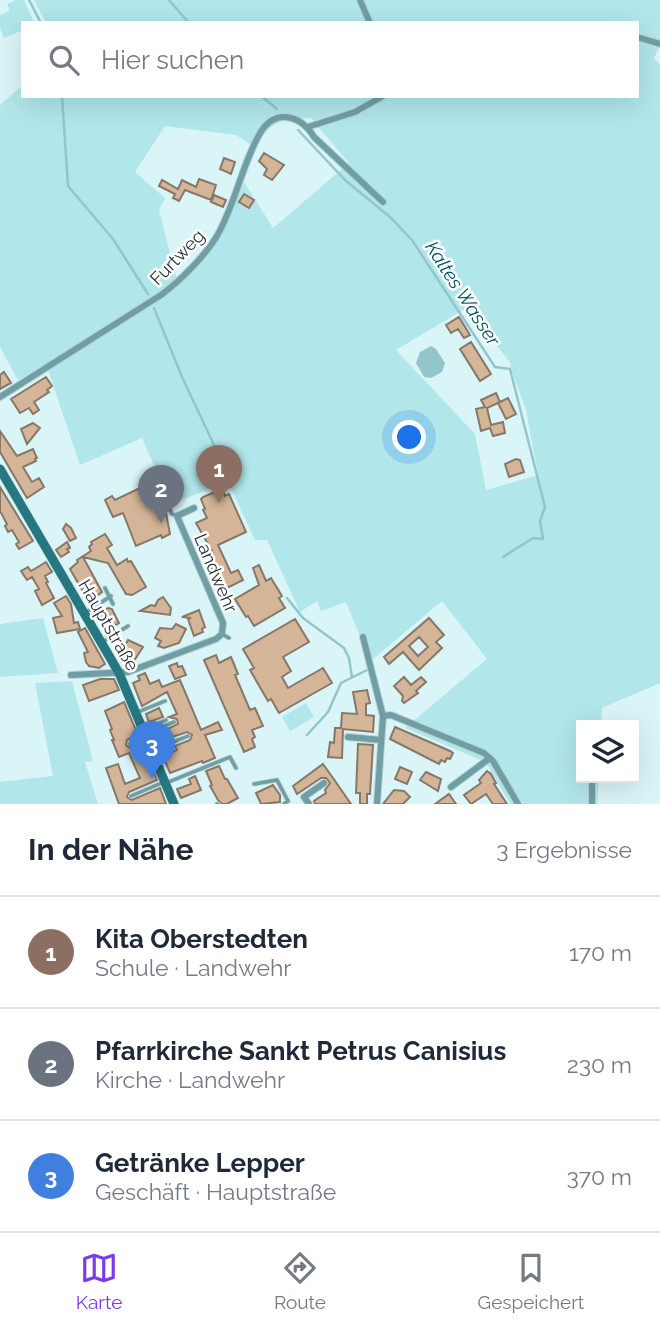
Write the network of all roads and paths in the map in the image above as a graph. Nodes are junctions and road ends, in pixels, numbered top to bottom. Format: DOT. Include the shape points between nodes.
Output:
graph roads {
  1 [pos="360,0"];
  2 [pos="369,21"];
  3 [pos="639,38"];
  4 [pos="660,44"];
  5 [pos="380,98"];
  6 [pos="308,127"];
  7 [pos="383,202"];
  8 [pos="0,397"];
  9 [pos="0,469"];
  10 [pos="161,490"];
  11 [pos="194,508"];
  12 [pos="177,516"];
  13 [pos="105,588"];
  14 [pos="111,596"];
  15 [pos="113,604"];
  16 [pos="85,613"];
  17 [pos="128,626"];
  18 [pos="363,637"];
  19 [pos="102,643"];
  20 [pos="119,673"];
  21 [pos="71,676"];
  22 [pos="165,701"];
  23 [pos="136,713"];
  24 [pos="383,716"];
  25 [pos="166,720"];
  26 [pos="174,722"];
  27 [pos="145,734"];
  28 [pos="188,736"];
  29 [pos="348,737"];
  30 [pos="380,740"];
  31 [pos="130,744"];
  32 [pos="151,750"];
  33 [pos="490,758"];
  34 [pos="236,768"];
  35 [pos="165,783"];
  36 [pos="324,783"];
  37 [pos="592,783"];
  38 [pos="254,784"];
  39 [pos="451,787"];
  40 [pos="131,796"];
  41 [pos="174,804"];
  42 [pos="284,804"];
  43 [pos="309,804"];
  44 [pos="377,804"];
  45 [pos="518,804"];
  46 [pos="592,804"];
  1 -- 2 [label="street"];
  3 -- 4 [label="street"];
  5 -- 6 [label="street" via="355,112"];
  6 -- 7 [label="street"];
  6 -- 8 [label="street, Furtweg" via="287,116 259,133 217,235 177,283"];
  9 -- 16 [label="street, Hauptstraße"];
  10 -- 12 [label="lane"];
  11 -- 12 [label="street, Landwehr"];
  12 -- 20 [label="street, Landwehr" via="226,636"];
  13 -- 14 [label="lane"];
  14 -- 15 [label="lane"];
  14 -- 16 [label="lane"];
  16 -- 19 [label="street, Hauptstraße"];
  17 -- 19 [label="lane"];
  18 -- 24 [label="street"];
  19 -- 20 [label="street, Hauptstraße"];
  20 -- 21 [label="street, Landwehr"];
  20 -- 23 [label="street, Hauptstraße"];
  22 -- 23 [label="lane"];
  23 -- 27 [label="street, Hauptstraße"];
  24 -- 30 [label="street"];
  24 -- 33 [label="street" via="391,715"];
  25 -- 27 [label="lane"];
  26 -- 27 [label="lane"];
  27 -- 31 [label="lane"];
  27 -- 32 [label="street, Hauptstraße"];
  28 -- 32 [label="lane"];
  29 -- 30 [label="street"];
  30 -- 44 [label="street"];
  32 -- 35 [label="street, Hauptstraße"];
  33 -- 39 [label="street"];
  33 -- 45 [label="street"];
  34 -- 35 [label="lane" via="230,757"];
  35 -- 40 [label="lane"];
  35 -- 41 [label="street, Hauptstraße"];
  36 -- 43 [label="street" via="304,797"];
  37 -- 46 [label="street"];
  38 -- 42 [label="lane" via="277,780 288,802"];
}
